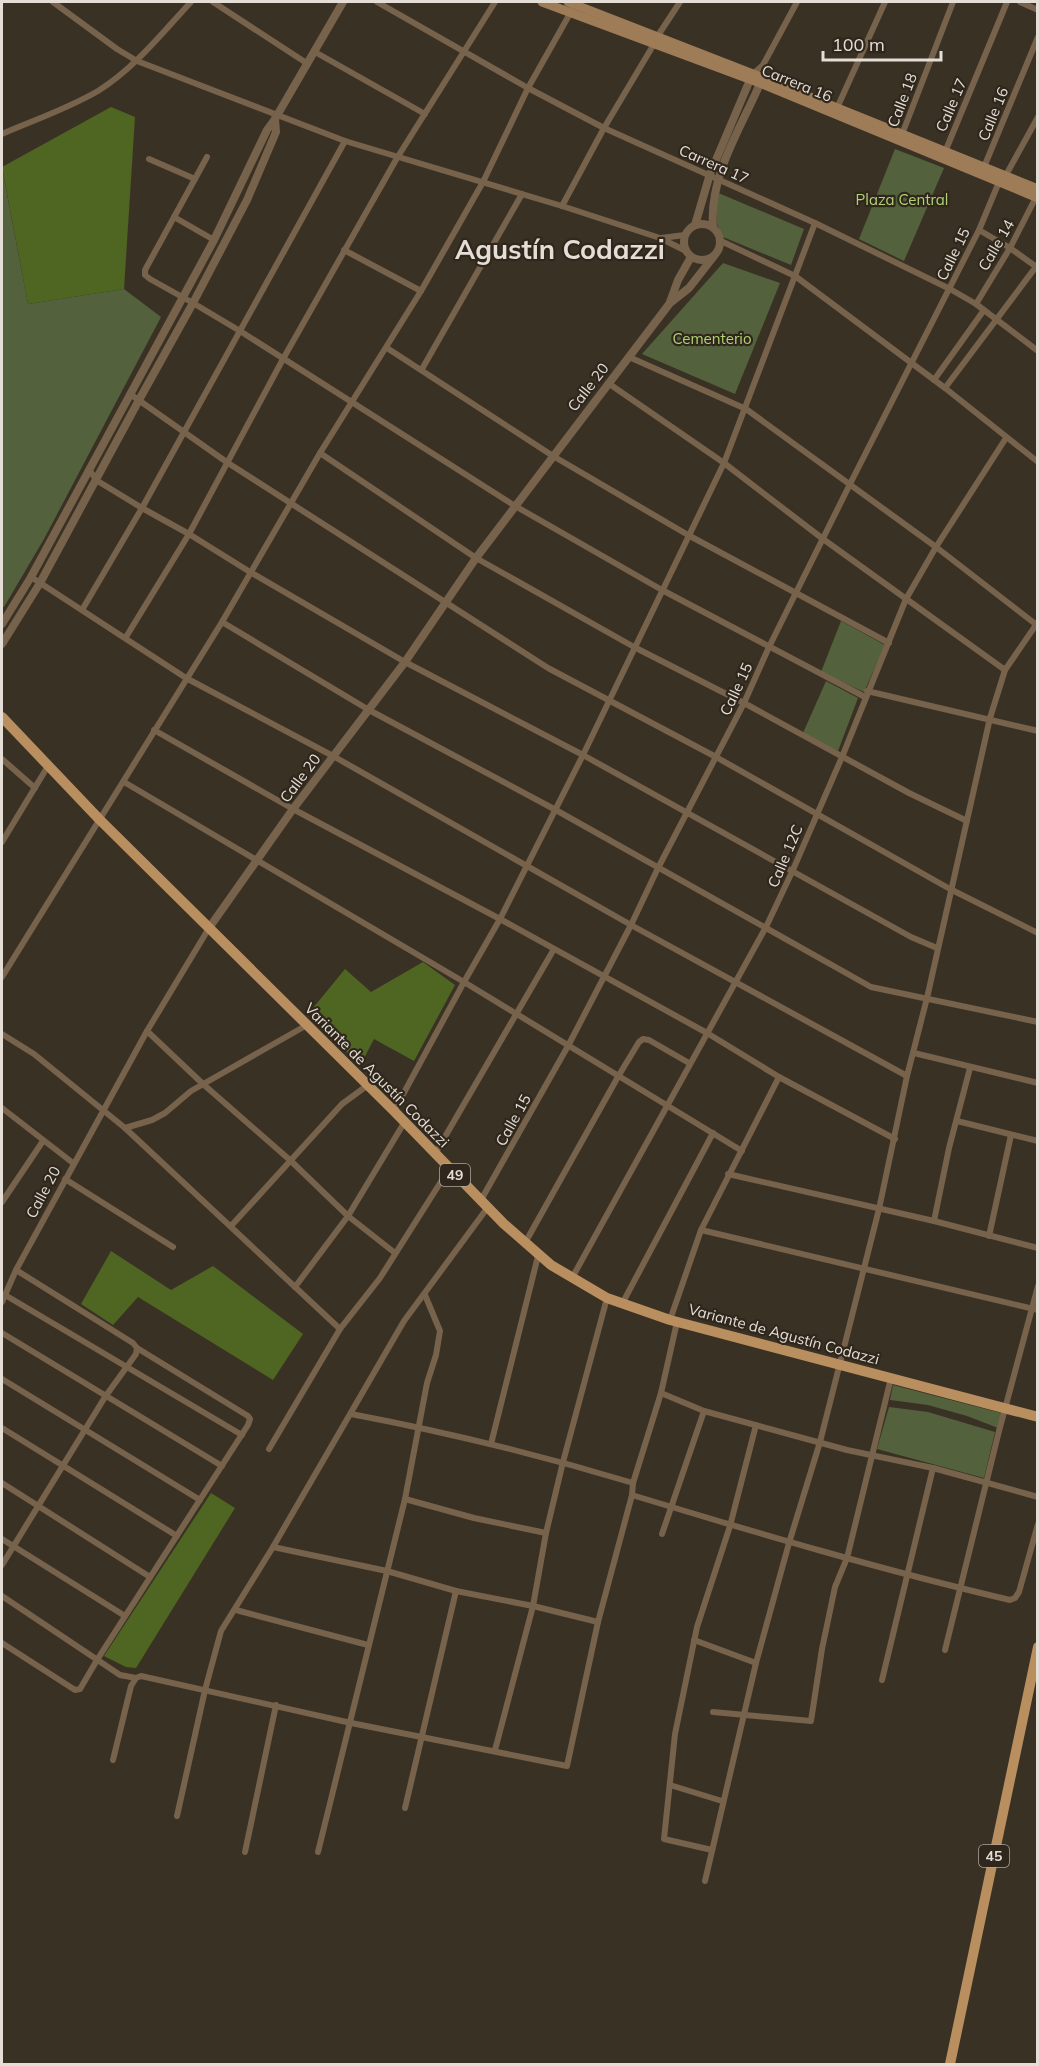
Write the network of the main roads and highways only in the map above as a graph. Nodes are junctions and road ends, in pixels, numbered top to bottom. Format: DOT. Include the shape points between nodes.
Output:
graph roads {
  1 [pos="542,2"];
  2 [pos="572,5"];
  3 [pos="762,81"];
  4 [pos="901,138"];
  5 [pos="1002,179"];
  6 [pos="1037,195"];
  7 [pos="3,721"];
  8 [pos="1038,1417"];
  9 [pos="1038,1647"];
  10 [pos="950,2064"];
  1 -- 2 [label="main road, Carrera 16"];
  2 -- 3 [label="main road, Carrera 16"];
  3 -- 4 [label="main road, Carrera 16"];
  3 -- 4 [label="main road, Carrera 16" via="837,108"];
  4 -- 5 [label="main road, Carrera 16"];
  4 -- 5 [label="main road, Carrera 16" via="984,167"];
  5 -- 6 [label="main road, Carrera 16"];
  7 -- 8 [label="main road, Variante de Agustín Codazzi / 49" via="538,1256 607,1298 673,1321"];
  9 -- 10 [label="main road, 45"];
}
